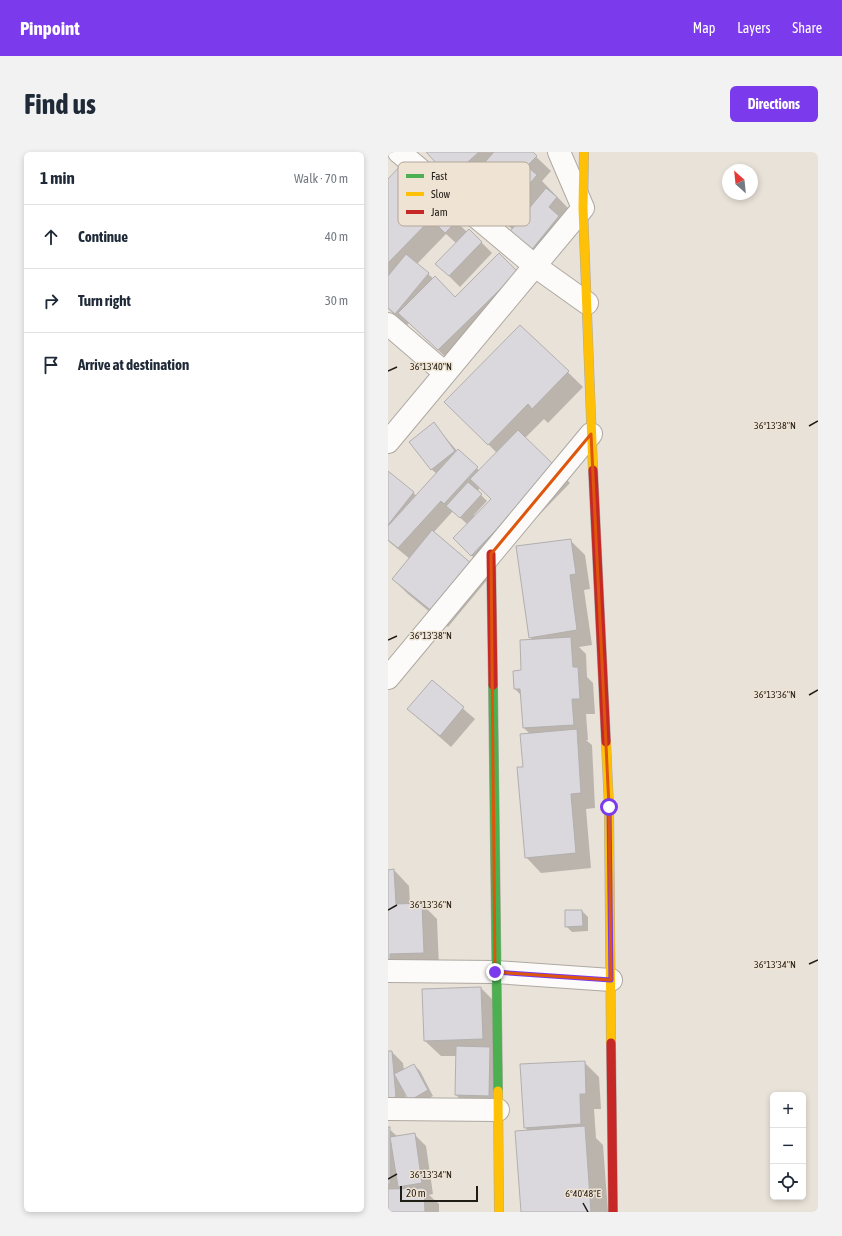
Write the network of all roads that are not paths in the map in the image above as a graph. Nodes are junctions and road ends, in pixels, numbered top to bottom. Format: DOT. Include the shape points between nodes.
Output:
graph roads {
  1 [pos="399,152"];
  2 [pos="559,152"];
  3 [pos="584,152"];
  4 [pos="411,162"];
  5 [pos="583,208"];
  6 [pos="487,226"];
  7 [pos="535,266"];
  8 [pos="586,303"];
  9 [pos="388,324"];
  10 [pos="446,373"];
  11 [pos="591,434"];
  12 [pos="388,442"];
  13 [pos="491,554"];
  14 [pos="388,678"];
  15 [pos="388,971"];
  16 [pos="495,972"];
  17 [pos="611,980"];
  18 [pos="388,1109"];
  19 [pos="498,1110"];
  20 [pos="499,1212"];
  21 [pos="613,1212"];
  1 -- 4 [label="street"];
  2 -- 5 [label="street"];
  3 -- 5 [label="main road"];
  5 -- 7 [label="street"];
  5 -- 8 [label="main road"];
  6 -- 7 [label="street"];
  7 -- 8 [label="street"];
  7 -- 10 [label="street"];
  8 -- 11 [label="main road"];
  9 -- 10 [label="street"];
  10 -- 12 [label="street"];
  11 -- 13 [label="street"];
  11 -- 17 [label="main road" via="609,807"];
  13 -- 14 [label="street"];
  13 -- 16 [label="main road"];
  15 -- 16 [label="street"];
  16 -- 17 [label="street"];
  16 -- 19 [label="main road"];
  17 -- 21 [label="main road"];
  18 -- 19 [label="street"];
  19 -- 20 [label="main road"];
}
